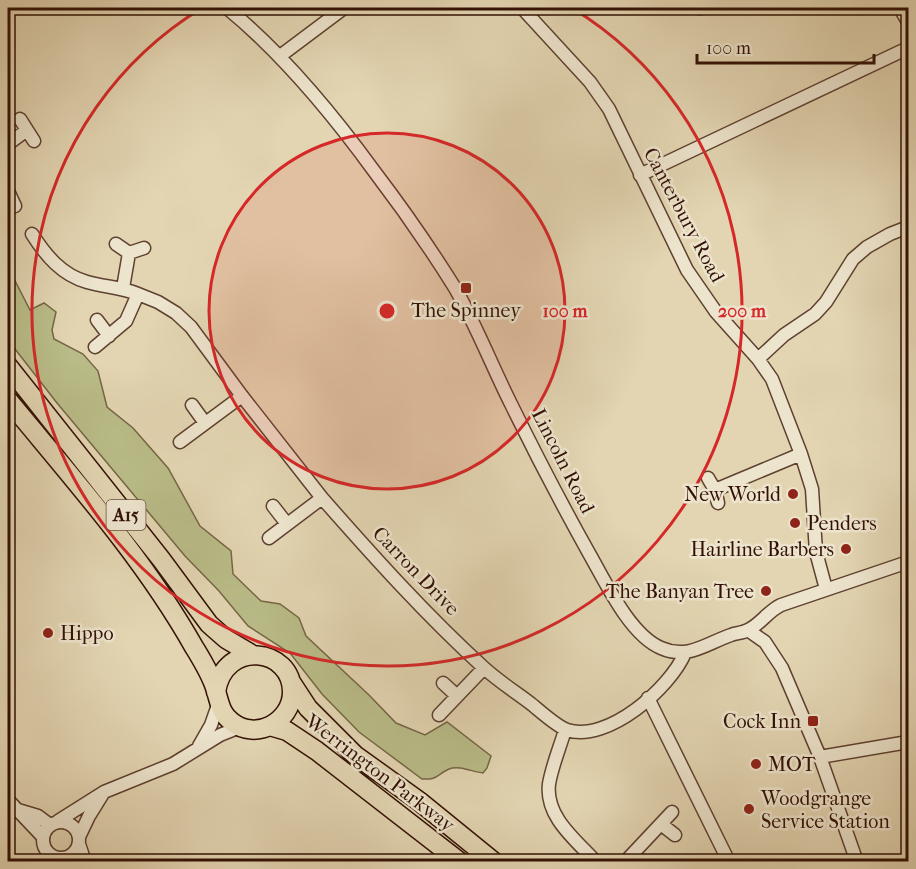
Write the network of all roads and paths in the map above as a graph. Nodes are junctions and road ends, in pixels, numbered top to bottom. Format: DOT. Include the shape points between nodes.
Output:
graph roads {
  1 [pos="227,8"];
  2 [pos="344,8"];
  3 [pos="522,8"];
  4 [pos="900,8"];
  5 [pos="908,21"];
  6 [pos="909,48"];
  7 [pos="280,56"];
  8 [pos="27,130"];
  9 [pos="8,144"];
  10 [pos="640,175"];
  11 [pos="8,190"];
  12 [pos="15,206"];
  13 [pos="909,227"];
  14 [pos="32,234"];
  15 [pos="116,244"];
  16 [pos="144,248"];
  17 [pos="129,253"];
  18 [pos="123,288"];
  19 [pos="138,294"];
  20 [pos="97,320"];
  21 [pos="109,336"];
  22 [pos="94,347"];
  23 [pos="758,359"];
  24 [pos="8,366"];
  25 [pos="242,396"];
  26 [pos="8,400"];
  27 [pos="192,405"];
  28 [pos="205,423"];
  29 [pos="180,442"];
  30 [pos="801,454"];
  31 [pos="708,478"];
  32 [pos="715,490"];
  33 [pos="322,498"];
  34 [pos="718,503"];
  35 [pos="273,506"];
  36 [pos="287,524"];
  37 [pos="269,538"];
  38 [pos="909,562"];
  39 [pos="826,589"];
  40 [pos="748,630"];
  41 [pos="685,653"];
  42 [pos="253,655"];
  43 [pos="484,668"];
  44 [pos="290,680"];
  45 [pos="443,683"];
  46 [pos="457,696"];
  47 [pos="648,698"];
  48 [pos="217,699"];
  49 [pos="438,715"];
  50 [pos="240,726"];
  51 [pos="270,726"];
  52 [pos="566,730"];
  53 [pos="909,742"];
  54 [pos="197,750"];
  55 [pos="820,757"];
  56 [pos="104,792"];
  57 [pos="8,800"];
  58 [pos="17,809"];
  59 [pos="672,812"];
  60 [pos="54,823"];
  61 [pos="661,824"];
  62 [pos="675,835"];
  63 [pos="43,841"];
  64 [pos="79,841"];
  65 [pos="63,860"];
  66 [pos="38,861"];
  67 [pos="85,861"];
  68 [pos="460,861"];
  69 [pos="494,861"];
  70 [pos="596,861"];
  71 [pos="625,861"];
  72 [pos="729,861"];
  73 [pos="857,861"];
  1 -- 7 [label="street, Lincoln Road"];
  2 -- 7 [label="street"];
  3 -- 10 [label="street, Canterbury Road" via="583,74 609,109"];
  4 -- 5 [label="street"];
  6 -- 10 [label="street"];
  7 -- 41 [label="street, Lincoln Road" via="352,140 412,222 455,290 577,531 619,605 650,641 661,648"];
  8 -- 9 [label="street"];
  10 -- 23 [label="street, Canterbury Road" via="687,270 716,312"];
  11 -- 12 [label="street"];
  13 -- 23 [label="street" via="867,247 853,259 826,302"];
  14 -- 18 [label="street, Carron Drive" via="44,253 72,276"];
  15 -- 17 [label="street"];
  16 -- 17 [label="street"];
  17 -- 18 [label="street"];
  18 -- 19 [label="street, Carron Drive"];
  19 -- 21 [label="street" via="126,321"];
  19 -- 25 [label="street, Carron Drive" via="176,313 191,327"];
  20 -- 21 [label="street"];
  21 -- 22 [label="street"];
  23 -- 30 [label="street, Canterbury Road" via="774,383"];
  24 -- 42 [label="highway, A15" via="209,624"];
  25 -- 28 [label="street"];
  25 -- 33 [label="street, Carron Drive"];
  26 -- 48 [label="highway, A15" via="146,572 183,627"];
  27 -- 28 [label="street"];
  28 -- 29 [label="street"];
  30 -- 32 [label="street"];
  30 -- 39 [label="street, Canterbury Road" via="812,489 816,552"];
  31 -- 32 [label="street"];
  32 -- 34 [label="street"];
  33 -- 36 [label="street"];
  33 -- 43 [label="street, Carron Drive" via="383,568"];
  35 -- 36 [label="street"];
  36 -- 37 [label="street"];
  38 -- 39 [label="street"];
  39 -- 40 [label="street" via="781,605"];
  40 -- 41 [label="street"];
  40 -- 55 [label="street" via="765,642 782,668"];
  41 -- 47 [label="street" via="679,667"];
  42 -- 44 [label="highway, A15" via="276,661"];
  42 -- 48 [label="highway" via="232,662 223,670"];
  43 -- 46 [label="street"];
  43 -- 52 [label="street, Carron Drive"];
  44 -- 51 [label="highway" via="292,691 286,712"];
  44 -- 69 [label="highway, Werrington Parkway / A15" via="308,708 355,755"];
  45 -- 46 [label="street"];
  46 -- 49 [label="street"];
  47 -- 52 [label="street" via="618,723 584,732"];
  47 -- 72 [label="street"];
  48 -- 50 [label="highway, A15" via="225,716"];
  48 -- 54 [label="street" via="211,725"];
  50 -- 51 [label="highway" via="258,730"];
  50 -- 54 [label="street"];
  51 -- 68 [label="highway, Werrington Parkway" via="287,731 317,751"];
  52 -- 70 [label="street" via="549,784 551,806 556,818"];
  53 -- 55 [label="street"];
  54 -- 56 [label="street"];
  55 -- 73 [label="street"];
  56 -- 60 [label="street"];
  56 -- 64 [label="street"];
  57 -- 58 [label="street"];
  58 -- 60 [label="street"];
  58 -- 63 [label="street"];
  59 -- 61 [label="street"];
  60 -- 63 [label="street"];
  60 -- 64 [label="street" via="64,821 74,826"];
  61 -- 62 [label="street"];
  61 -- 71 [label="street"];
  63 -- 65 [label="street" via="50,855"];
  63 -- 66 [label="street"];
  64 -- 65 [label="street" via="74,853"];
  64 -- 67 [label="street"];
}
